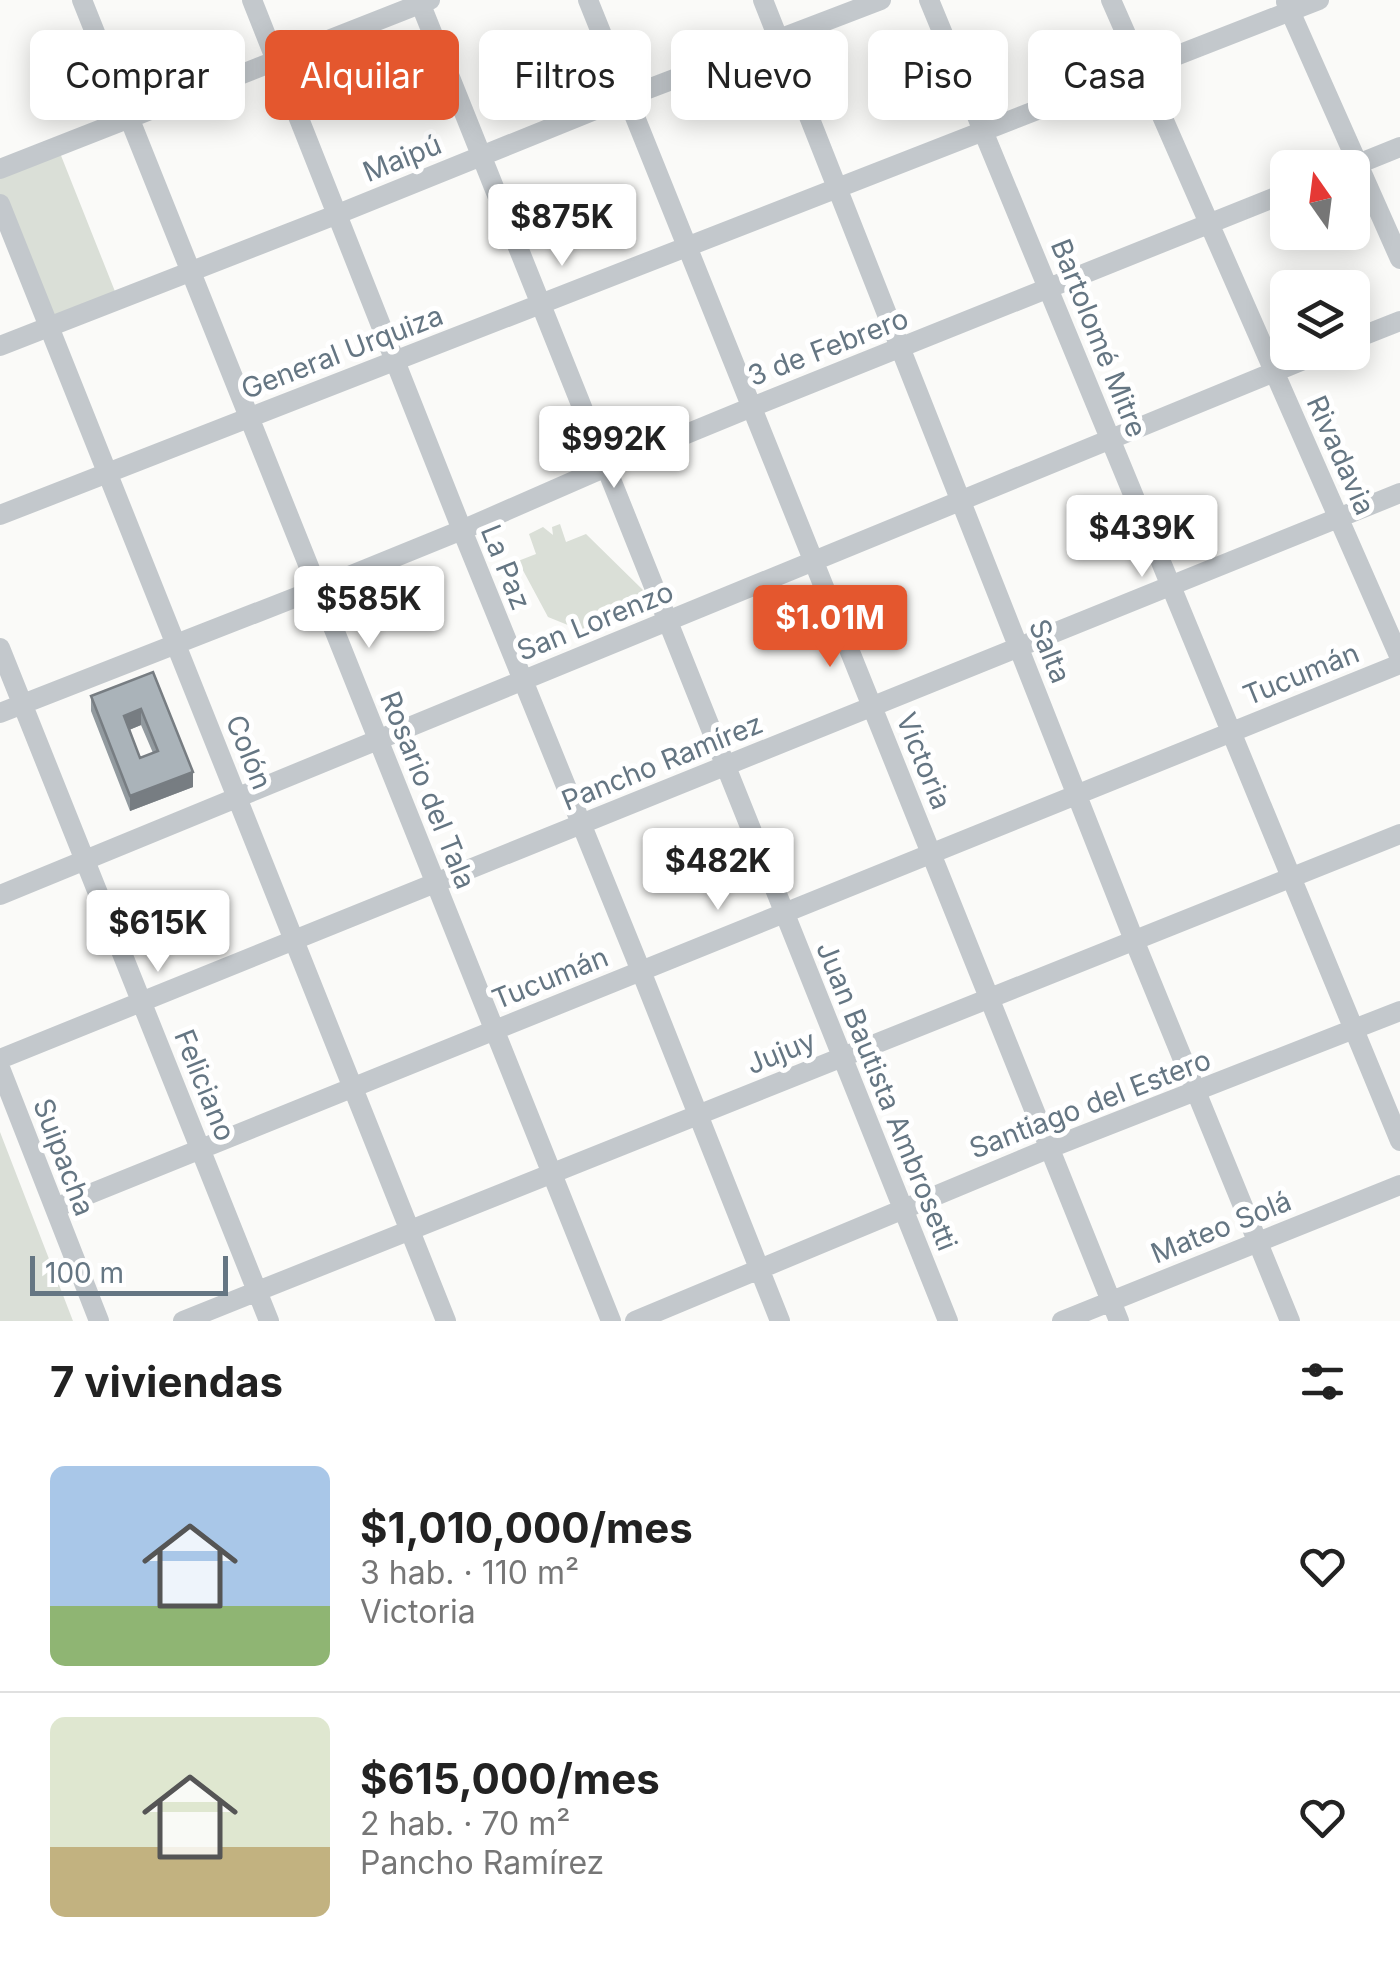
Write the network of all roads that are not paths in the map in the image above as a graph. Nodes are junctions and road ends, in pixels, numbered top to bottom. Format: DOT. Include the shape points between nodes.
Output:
graph roads {
  1 [pos="82,0"];
  2 [pos="252,0"];
  3 [pos="588,0"];
  4 [pos="763,0"];
  5 [pos="881,0"];
  6 [pos="929,0"];
  7 [pos="1111,0"];
  8 [pos="1318,0"];
  9 [pos="423,1"];
  10 [pos="1288,6"];
  11 [pos="94,30"];
  12 [pos="352,30"];
  13 [pos="600,30"];
  14 [pos="775,30"];
  15 [pos="800,30"];
  16 [pos="1124,30"];
  17 [pos="265,32"];
  18 [pos="1181,52"];
  19 [pos="1028,114"];
  20 [pos="126,120"];
  21 [pos="129,120"];
  22 [pos="301,120"];
  23 [pos="569,120"];
  24 [pos="636,120"];
  25 [pos="810,120"];
  26 [pos="1164,120"];
  27 [pos="984,131"];
  28 [pos="1400,147"];
  29 [pos="1346,150"];
  30 [pos="481,155"];
  31 [pos="1370,159"];
  32 [pos="0,170"];
  33 [pos="837,188"];
  34 [pos="1270,199"];
  35 [pos="1370,200"];
  36 [pos="0,204"];
  37 [pos="338,214"];
  38 [pos="1210,224"];
  39 [pos="688,246"];
  40 [pos="1400,259"];
  41 [pos="190,272"];
  42 [pos="1049,290"];
  43 [pos="541,304"];
  44 [pos="1400,321"];
  45 [pos="50,328"];
  46 [pos="1370,333"];
  47 [pos="0,346"];
  48 [pos="901,348"];
  49 [pos="396,361"];
  50 [pos="1279,370"];
  51 [pos="1274,372"];
  52 [pos="752,407"];
  53 [pos="249,418"];
  54 [pos="1111,440"];
  55 [pos="606,467"];
  56 [pos="108,473"];
  57 [pos="1400,493"];
  58 [pos="961,501"];
  59 [pos="0,515"];
  60 [pos="1338,518"];
  61 [pos="462,530"];
  62 [pos="814,561"];
  63 [pos="1171,586"];
  64 [pos="318,589"];
  65 [pos="668,621"];
  66 [pos="176,646"];
  67 [pos="1018,647"];
  68 [pos="0,648"];
  69 [pos="1400,661"];
  70 [pos="523,680"];
  71 [pos="22,704"];
  72 [pos="872,706"];
  73 [pos="0,713"];
  74 [pos="1231,732"];
  75 [pos="378,740"];
  76 [pos="726,766"];
  77 [pos="1076,794"];
  78 [pos="237,798"];
  79 [pos="582,824"];
  80 [pos="1400,834"];
  81 [pos="931,854"];
  82 [pos="86,860"];
  83 [pos="1291,878"];
  84 [pos="435,883"];
  85 [pos="0,895"];
  86 [pos="784,913"];
  87 [pos="294,940"];
  88 [pos="1134,940"];
  89 [pos="642,970"];
  90 [pos="990,998"];
  91 [pos="142,1002"];
  92 [pos="1400,1012"];
  93 [pos="494,1030"];
  94 [pos="1354,1030"];
  95 [pos="842,1057"];
  96 [pos="0,1059"];
  97 [pos="0,1068"];
  98 [pos="352,1087"];
  99 [pos="1196,1092"];
  100 [pos="698,1115"];
  101 [pos="1400,1140"];
  102 [pos="1050,1148"];
  103 [pos="201,1149"];
  104 [pos="552,1174"];
  105 [pos="1400,1185"];
  106 [pos="54,1208"];
  107 [pos="903,1208"];
  108 [pos="410,1230"];
  109 [pos="1258,1243"];
  110 [pos="760,1271"];
  111 [pos="258,1291"];
  112 [pos="1115,1311"];
  113 [pos="99,1321"];
  114 [pos="183,1321"];
  115 [pos="269,1321"];
  116 [pos="446,1321"];
  117 [pos="611,1321"];
  118 [pos="635,1321"];
  119 [pos="780,1321"];
  120 [pos="948,1321"];
  121 [pos="1062,1321"];
  122 [pos="1290,1321"];
  1 -- 11 [label="street, Rosario del Tala"];
  2 -- 17 [label="street, La Paz"];
  3 -- 13 [label="street, Victoria"];
  4 -- 14 [label="street, Salta"];
  5 -- 15 [label="street, Maipú"];
  6 -- 27 [label="street, Bartolomé Mitre"];
  7 -- 16 [label="street, Rivadavia"];
  8 -- 10 [label="street, General Urquiza"];
  9 -- 12 [label="street"];
  9 -- 30 [label="street, Juan Bautista Ambrosetti"];
  10 -- 18 [label="street, General Urquiza"];
  10 -- 29 [label="street"];
  19 -- 27 [label="street, General Urquiza"];
  20 -- 32 [label="street"];
  21 -- 41 [label="street, Rosario del Tala"];
  22 -- 37 [label="street, La Paz"];
  23 -- 30 [label="street, Maipú"];
  24 -- 39 [label="street, Victoria"];
  25 -- 33 [label="street, Salta"];
  26 -- 38 [label="street, Rivadavia"];
  27 -- 33 [label="street, General Urquiza"];
  27 -- 42 [label="street, Bartolomé Mitre"];
  28 -- 31 [label="street"];
  30 -- 37 [label="street, Maipú"];
  30 -- 43 [label="street, Juan Bautista Ambrosetti"];
  33 -- 39 [label="street, General Urquiza"];
  33 -- 48 [label="street, Salta"];
  34 -- 38 [label="street, 3 de Febrero"];
  35 -- 40 [label="street"];
  36 -- 45 [label="street, Colón"];
  37 -- 41 [label="street, Maipú"];
  37 -- 49 [label="street, La Paz"];
  38 -- 42 [label="street, 3 de Febrero"];
  38 -- 51 [label="street, Rivadavia"];
  39 -- 43 [label="street, General Urquiza"];
  39 -- 52 [label="street, Victoria"];
  41 -- 45 [label="street, Maipú"];
  41 -- 53 [label="street, Rosario del Tala"];
  42 -- 48 [label="street, 3 de Febrero"];
  42 -- 54 [label="street, Bartolomé Mitre"];
  43 -- 49 [label="street, General Urquiza"];
  43 -- 55 [label="street, Juan Bautista Ambrosetti"];
  44 -- 46 [label="street"];
  45 -- 47 [label="street, Maipú"];
  45 -- 56 [label="street, Colón"];
  48 -- 52 [label="street, 3 de Febrero"];
  48 -- 58 [label="street, Salta"];
  49 -- 53 [label="street, General Urquiza"];
  49 -- 61 [label="street, La Paz"];
  50 -- 51 [label="street, San Lorenzo"];
  51 -- 54 [label="street, San Lorenzo"];
  51 -- 60 [label="street, Rivadavia"];
  52 -- 55 [label="street, 3 de Febrero"];
  52 -- 62 [label="street, Victoria"];
  53 -- 56 [label="street, General Urquiza"];
  53 -- 64 [label="street, Rosario del Tala"];
  54 -- 58 [label="street, San Lorenzo"];
  54 -- 63 [label="street, Bartolomé Mitre"];
  55 -- 61 [label="street, 3 de Febrero"];
  55 -- 65 [label="street, Juan Bautista Ambrosetti"];
  56 -- 59 [label="street, General Urquiza"];
  56 -- 66 [label="street, Colón"];
  57 -- 60 [label="street, Pancho Ramírez"];
  58 -- 62 [label="street, San Lorenzo"];
  58 -- 67 [label="street, Salta"];
  60 -- 63 [label="street, Pancho Ramírez"];
  60 -- 69 [label="street, Rivadavia"];
  61 -- 64 [label="street, 3 de Febrero"];
  61 -- 70 [label="street, La Paz"];
  62 -- 65 [label="street, San Lorenzo"];
  62 -- 72 [label="street, Victoria"];
  63 -- 67 [label="street, Pancho Ramírez"];
  63 -- 74 [label="street, Bartolomé Mitre"];
  64 -- 66 [label="street, 3 de Febrero"];
  64 -- 75 [label="street, Rosario del Tala"];
  65 -- 70 [label="street, San Lorenzo"];
  65 -- 76 [label="street, Juan Bautista Ambrosetti"];
  66 -- 71 [label="street, 3 de Febrero"];
  66 -- 78 [label="street, Colón"];
  67 -- 72 [label="street, Pancho Ramírez"];
  67 -- 77 [label="street, Salta"];
  68 -- 71 [label="street, Feliciano"];
  69 -- 74 [label="street, Tucumán"];
  70 -- 75 [label="street, San Lorenzo"];
  70 -- 79 [label="street, La Paz"];
  71 -- 73 [label="street, 3 de Febrero"];
  71 -- 82 [label="street, Feliciano"];
  72 -- 76 [label="street, Pancho Ramírez"];
  72 -- 81 [label="street, Victoria"];
  74 -- 77 [label="street, Tucumán"];
  74 -- 83 [label="street, Bartolomé Mitre"];
  75 -- 78 [label="street, San Lorenzo"];
  75 -- 84 [label="street, Rosario del Tala"];
  76 -- 79 [label="street, Pancho Ramírez"];
  76 -- 86 [label="street, Juan Bautista Ambrosetti"];
  77 -- 81 [label="street, Tucumán"];
  77 -- 88 [label="street, Salta"];
  78 -- 82 [label="street, San Lorenzo"];
  78 -- 87 [label="street, Colón"];
  79 -- 84 [label="street, Pancho Ramírez"];
  79 -- 89 [label="street, La Paz"];
  80 -- 83 [label="street, Jujuy"];
  81 -- 86 [label="street, Tucumán"];
  81 -- 90 [label="street, Victoria"];
  82 -- 85 [label="street, San Lorenzo"];
  82 -- 91 [label="street, Feliciano"];
  83 -- 88 [label="street, Jujuy"];
  83 -- 94 [label="street, Bartolomé Mitre"];
  84 -- 87 [label="street, Pancho Ramírez"];
  84 -- 93 [label="street, Rosario del Tala"];
  86 -- 89 [label="street, Tucumán"];
  86 -- 95 [label="street, Juan Bautista Ambrosetti"];
  87 -- 91 [label="street, Pancho Ramírez"];
  87 -- 98 [label="street, Colón"];
  88 -- 90 [label="street, Jujuy"];
  88 -- 99 [label="street, Salta"];
  89 -- 93 [label="street, Tucumán"];
  89 -- 100 [label="street, La Paz"];
  90 -- 95 [label="street, Jujuy"];
  90 -- 102 [label="street, Victoria"];
  91 -- 96 [label="street, Pancho Ramírez"];
  91 -- 103 [label="street, Feliciano"];
  92 -- 94 [label="street, Santiago del Estero"];
  93 -- 98 [label="street, Tucumán"];
  93 -- 104 [label="street, Rosario del Tala"];
  94 -- 99 [label="street, Santiago del Estero"];
  94 -- 101 [label="street, Bartolomé Mitre"];
  95 -- 100 [label="street, Jujuy"];
  95 -- 107 [label="street, Juan Bautista Ambrosetti"];
  97 -- 106 [label="street, Suipacha"];
  98 -- 103 [label="street, Tucumán"];
  98 -- 108 [label="street, Colón"];
  99 -- 102 [label="street, Santiago del Estero"];
  99 -- 109 [label="street, Salta"];
  100 -- 104 [label="street, Jujuy"];
  100 -- 110 [label="street, La Paz"];
  102 -- 107 [label="street, Santiago del Estero"];
  102 -- 112 [label="street, Victoria"];
  103 -- 106 [label="street, Tucumán"];
  103 -- 111 [label="street, Feliciano"];
  104 -- 108 [label="street, Jujuy"];
  104 -- 117 [label="street, Rosario del Tala"];
  105 -- 109 [label="street, Mateo Solá"];
  106 -- 113 [label="street, Suipacha"];
  107 -- 110 [label="street, Santiago del Estero"];
  107 -- 120 [label="street, Juan Bautista Ambrosetti"];
  108 -- 111 [label="street, Jujuy"];
  108 -- 116 [label="street, Colón"];
  109 -- 112 [label="street, Mateo Solá"];
  109 -- 122 [label="street, Salta"];
  110 -- 118 [label="street, Santiago del Estero"];
  110 -- 119 [label="street, La Paz"];
  111 -- 114 [label="street, Jujuy"];
  111 -- 115 [label="street, Feliciano"];
  112 -- 121 [label="street, Mateo Solá"];
}
